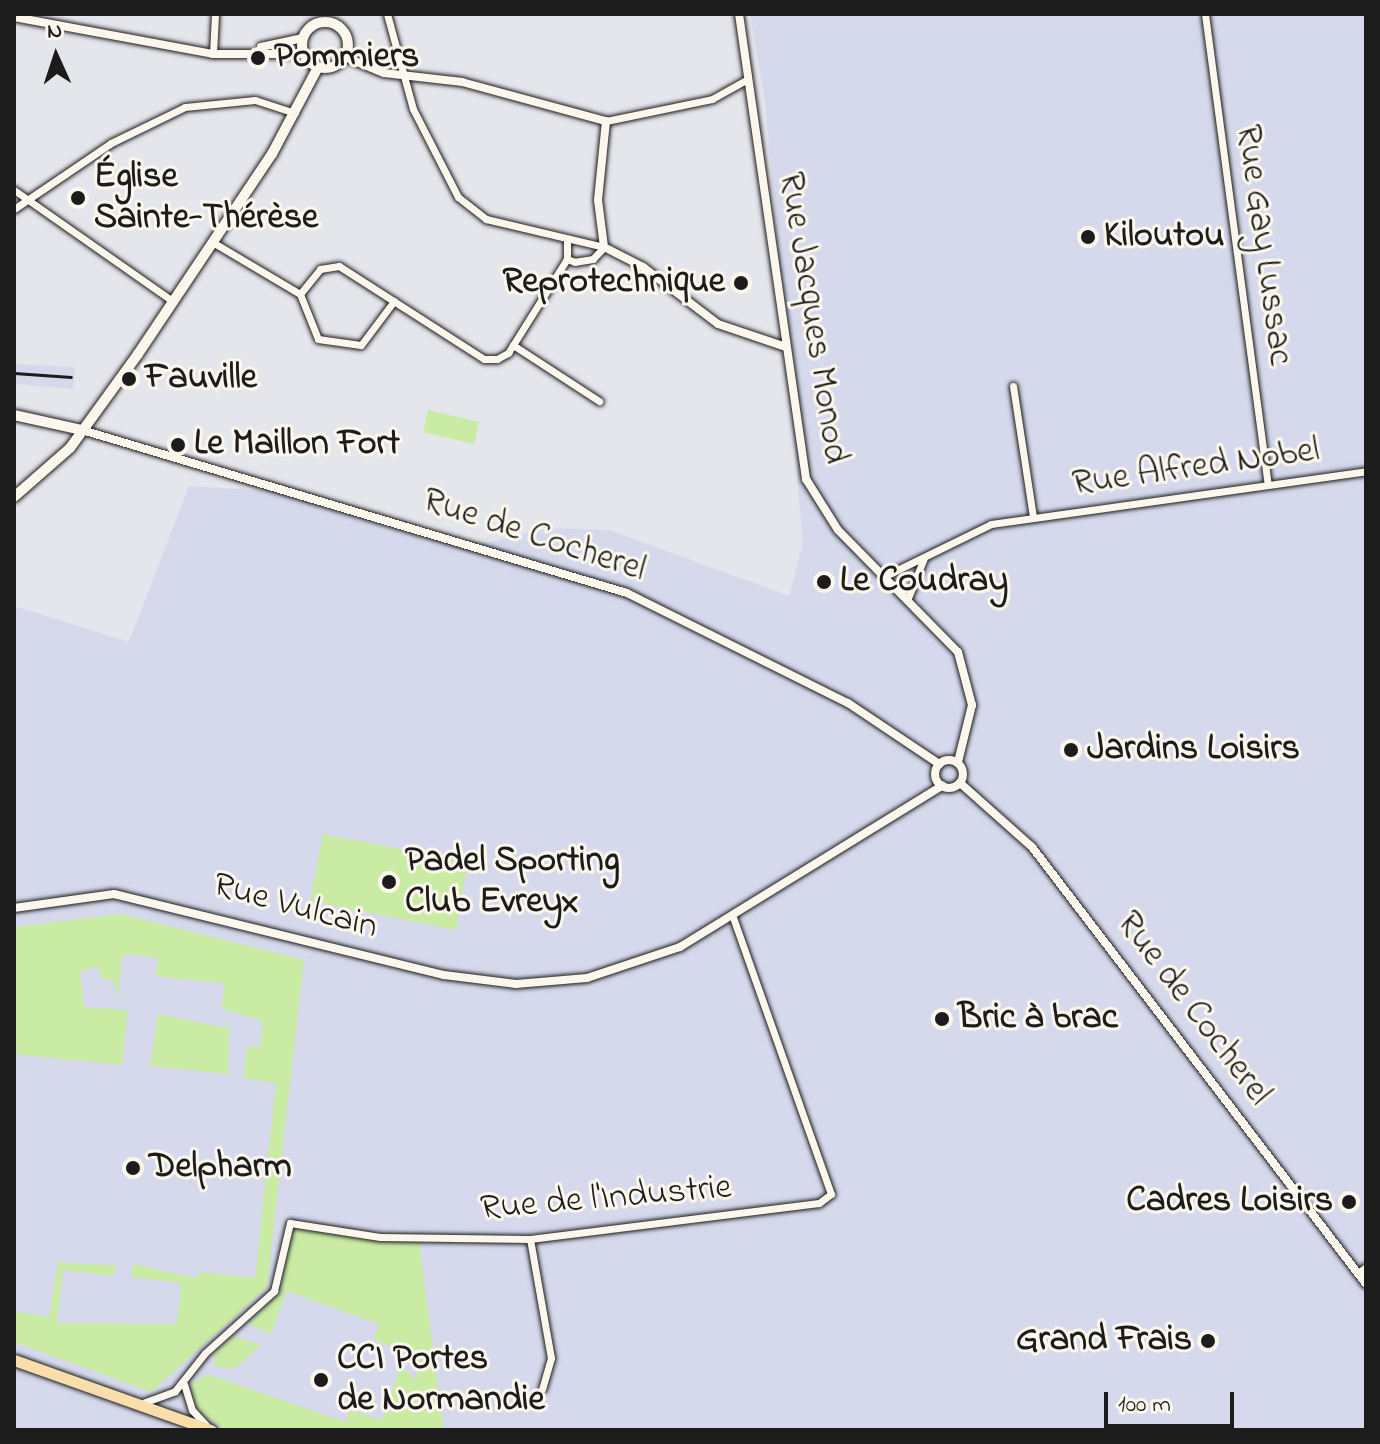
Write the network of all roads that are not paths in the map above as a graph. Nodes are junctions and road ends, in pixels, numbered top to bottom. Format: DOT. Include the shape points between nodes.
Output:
graph roads {
  1 [pos="215,14"];
  2 [pos="347,14"];
  3 [pos="387,14"];
  4 [pos="739,14"];
  5 [pos="1205,14"];
  6 [pos="14,17"];
  7 [pos="339,26"];
  8 [pos="303,38"];
  9 [pos="227,53"];
  10 [pos="213,54"];
  11 [pos="303,54"];
  12 [pos="345,57"];
  13 [pos="318,67"];
  14 [pos="401,76"];
  15 [pos="748,79"];
  16 [pos="295,113"];
  17 [pos="606,121"];
  18 [pos="14,190"];
  19 [pos="22,200"];
  20 [pos="14,209"];
  21 [pos="567,239"];
  22 [pos="214,243"];
  23 [pos="604,247"];
  24 [pos="567,259"];
  25 [pos="300,294"];
  26 [pos="394,301"];
  27 [pos="174,302"];
  28 [pos="513,345"];
  29 [pos="783,346"];
  30 [pos="1013,386"];
  31 [pos="599,401"];
  32 [pos="14,415"];
  33 [pos="82,430"];
  34 [pos="1366,471"];
  35 [pos="1268,484"];
  36 [pos="14,497"];
  37 [pos="1033,516"];
  38 [pos="924,558"];
  39 [pos="885,576"];
  40 [pos="908,598"];
  41 [pos="958,762"];
  42 [pos="939,764"];
  43 [pos="960,783"];
  44 [pos="942,786"];
  45 [pos="14,908"];
  46 [pos="733,917"];
  47 [pos="530,1239"];
  48 [pos="1362,1270"];
  49 [pos="1366,1284"];
  50 [pos="14,1360"];
  51 [pos="184,1384"];
  52 [pos="542,1389"];
  53 [pos="140,1404"];
  54 [pos="211,1430"];
  1 -- 10 [label="street"];
  2 -- 7 [label="main road"];
  3 -- 14 [label="street"];
  4 -- 15 [label="street, Rue Jacques Monod"];
  5 -- 35 [label="street, Rue Gay Lussac"];
  6 -- 10 [label="street"];
  7 -- 8 [label="main road" via="314,24"];
  7 -- 12 [label="main road" via="348,40"];
  8 -- 9 [label="street"];
  8 -- 11 [label="main road"];
  9 -- 10 [label="street"];
  9 -- 11 [label="street"];
  11 -- 13 [label="main road"];
  12 -- 13 [label="main road"];
  12 -- 14 [label="street"];
  13 -- 16 [label="main road"];
  14 -- 17 [label="street" via="462,82"];
  14 -- 21 [label="street" via="446,177 475,215"];
  15 -- 17 [label="street" via="712,99"];
  15 -- 29 [label="street, Rue Jacques Monod"];
  16 -- 19 [label="street" via="255,100 185,107 111,143"];
  16 -- 22 [label="main road"];
  17 -- 23 [label="street" via="598,200"];
  18 -- 19 [label="street"];
  19 -- 20 [label="street"];
  19 -- 27 [label="street"];
  21 -- 23 [label="street"];
  21 -- 24 [label="street"];
  22 -- 25 [label="street"];
  22 -- 27 [label="main road"];
  23 -- 24 [label="street" via="584,262"];
  23 -- 29 [label="street" via="643,267 718,324"];
  24 -- 28 [label="street"];
  25 -- 26 [label="street" via="327,265"];
  25 -- 26 [label="street" via="318,339 361,345"];
  26 -- 28 [label="street" via="484,359 503,357"];
  27 -- 33 [label="main road"];
  28 -- 31 [label="street"];
  29 -- 39 [label="street, Rue Jacques Monod" via="806,479 838,530"];
  30 -- 37 [label="street, Rue Alfred Nobel"];
  32 -- 33 [label="main road"];
  33 -- 36 [label="main road"];
  33 -- 42 [label="street, Rue de Cocherel" via="627,593 848,703"];
  34 -- 35 [label="street, Rue Alfred Nobel"];
  35 -- 37 [label="street, Rue Alfred Nobel"];
  37 -- 38 [label="street, Rue Alfred Nobel" via="965,532"];
  38 -- 39 [label="street, Rue Alfred Nobel"];
  38 -- 40 [label="street"];
  39 -- 40 [label="street, Rue Jacques Monod"];
  40 -- 41 [label="street, Rue Jacques Monod" via="966,667 972,705"];
  41 -- 42 [label="street"];
  41 -- 43 [label="street, Rue Jacques Monod"];
  42 -- 44 [label="street" via="935,776"];
  43 -- 44 [label="street"];
  43 -- 48 [label="street, Rue de Cocherel" via="1032,847"];
  44 -- 46 [label="street, Rue Vulcain"];
  45 -- 46 [label="street, Rue Vulcain" via="96,894 147,898 444,975 516,984 625,969"];
  46 -- 47 [label="street, Rue de l'Industrie" via="831,1194 819,1203"];
  47 -- 51 [label="street, Rue de l'Industrie" via="380,1237 290,1223 274,1291 205,1353"];
  47 -- 52 [label="street" via="551,1358"];
  48 -- 49 [label="street, Rue de Cocherel"];
  50 -- 53 [label="main road"];
  51 -- 53 [label="street"];
  51 -- 54 [label="street" via="192,1410"];
  53 -- 54 [label="main road"];
}
